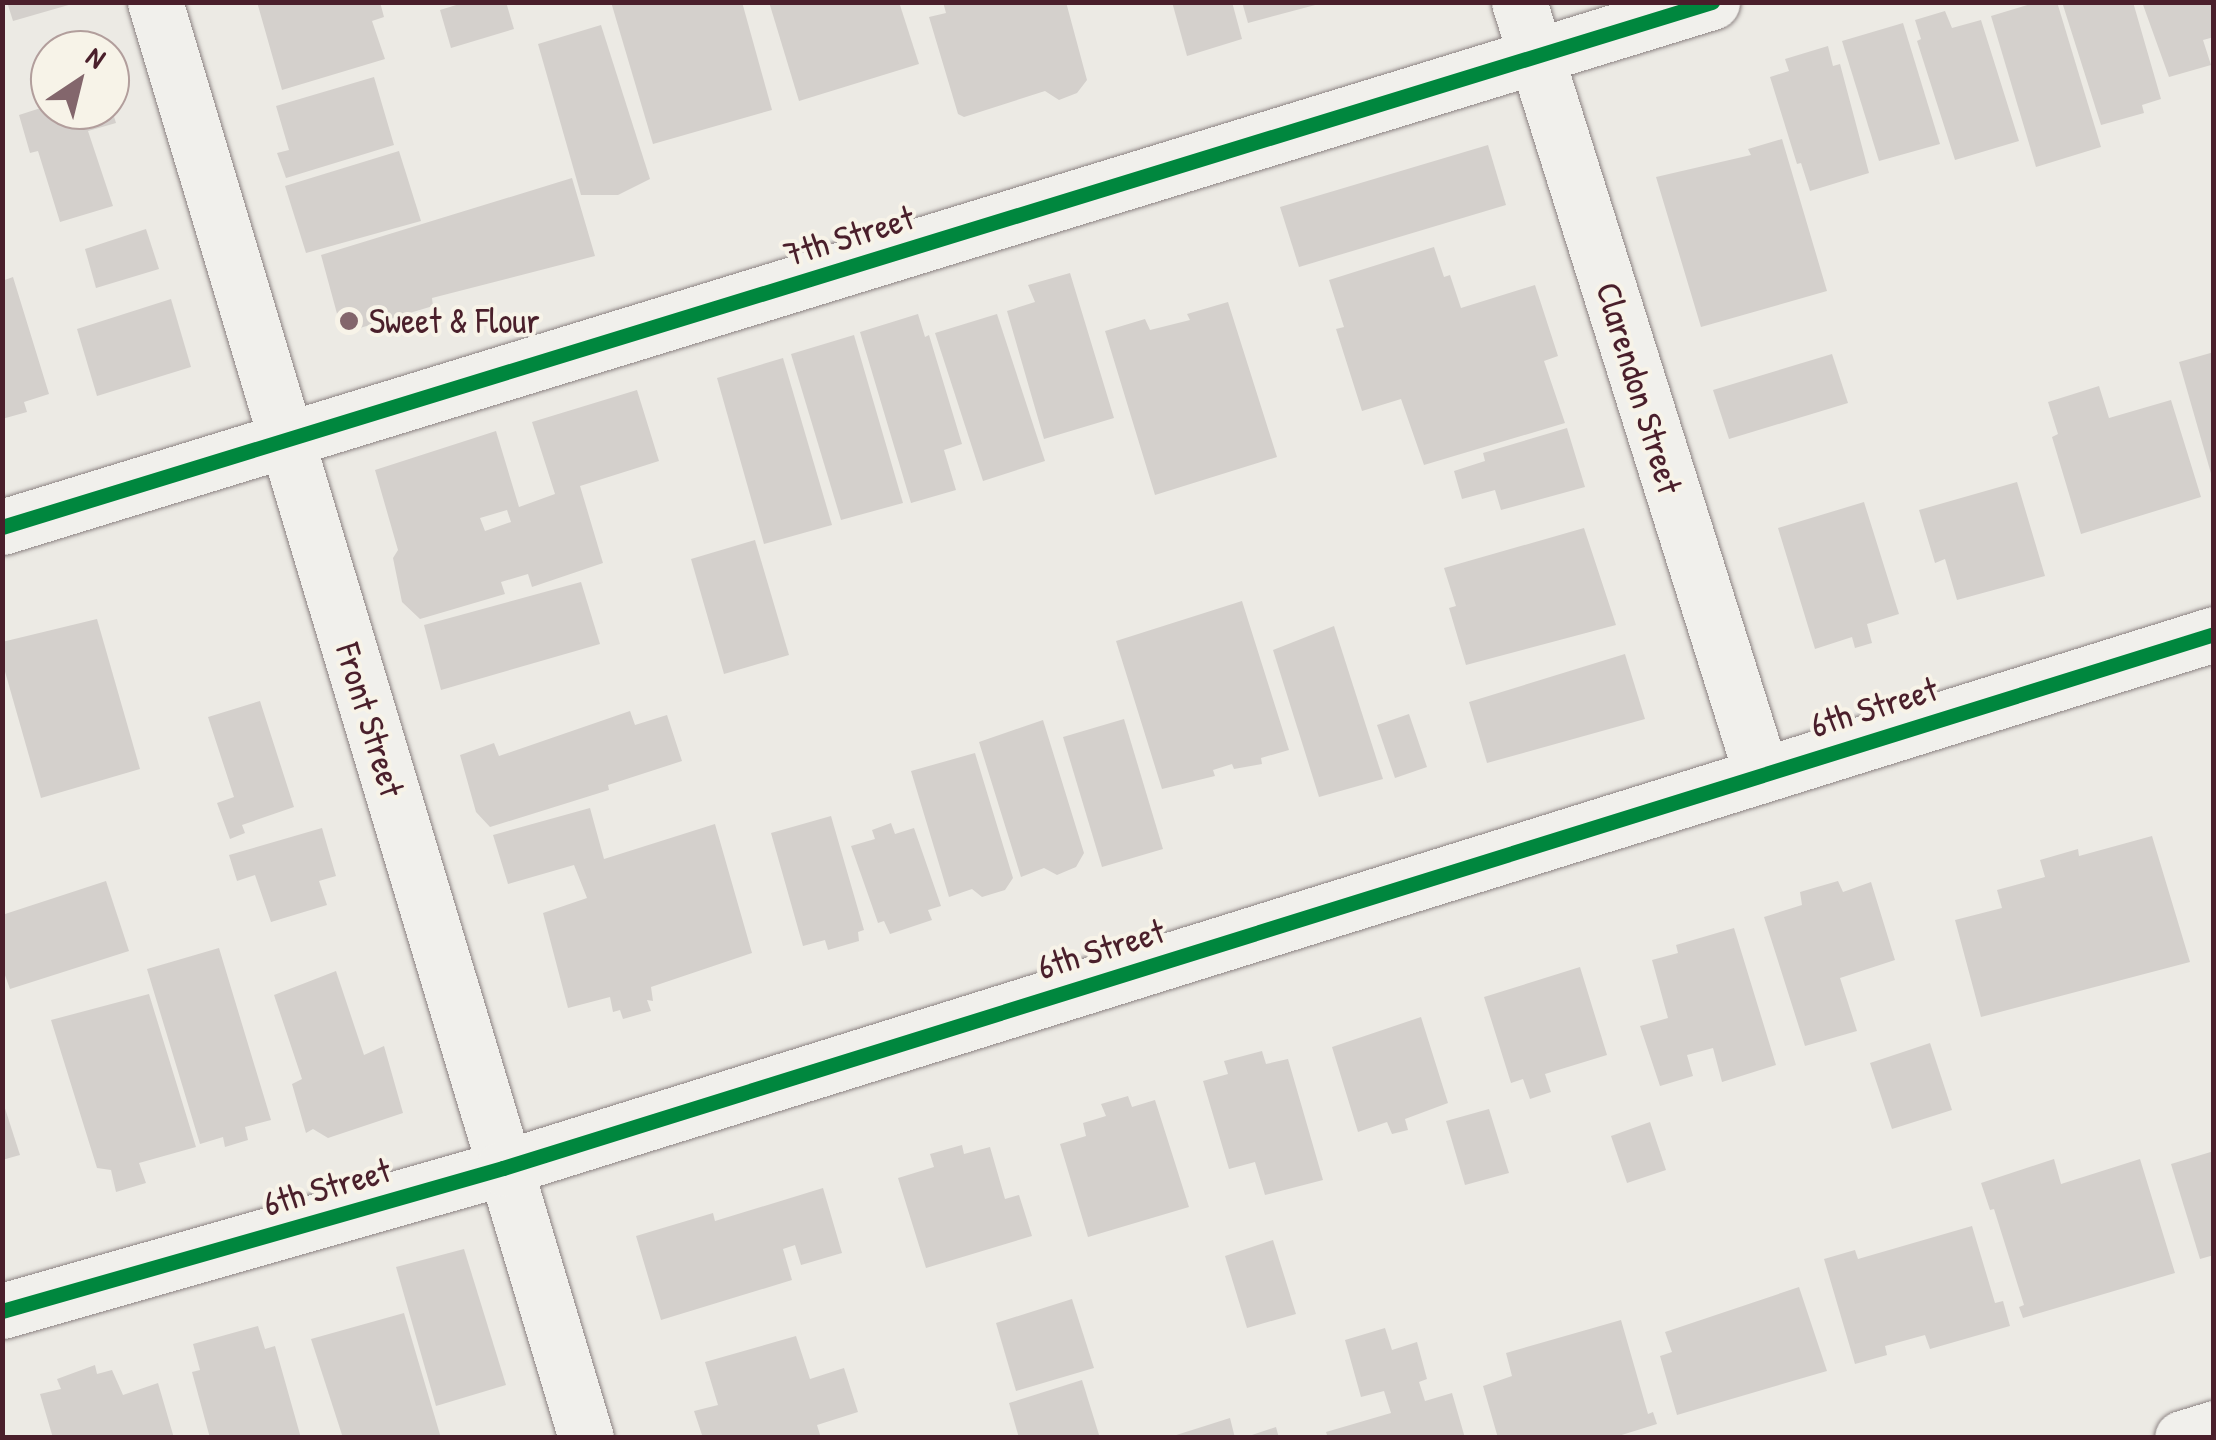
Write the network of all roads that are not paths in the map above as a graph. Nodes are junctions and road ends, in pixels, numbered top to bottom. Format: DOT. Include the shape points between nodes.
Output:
graph roads {
  1 [pos="155,2"];
  2 [pos="1519,2"];
  3 [pos="1712,2"];
  4 [pos="1535,58"];
  5 [pos="286,440"];
  6 [pos="2,528"];
  7 [pos="2214,634"];
  8 [pos="1761,773"];
  9 [pos="503,1168"];
  10 [pos="2,1311"];
  11 [pos="2214,1428"];
  12 [pos="586,1438"];
  13 [pos="2182,1438"];
  1 -- 5 [label="street, Front Street"];
  2 -- 4 [label="street, Clarendon Street"];
  3 -- 4 [label="street, 7th Street"];
  4 -- 5 [label="street, 7th Street"];
  4 -- 8 [label="street, Clarendon Street"];
  5 -- 6 [label="street, 7th Street"];
  5 -- 9 [label="street, Front Street"];
  7 -- 8 [label="street, 6th Street"];
  8 -- 9 [label="street, 6th Street"];
  9 -- 10 [label="street, 6th Street"];
  9 -- 12 [label="street, Front Street"];
  11 -- 13 [label="street"];
}
